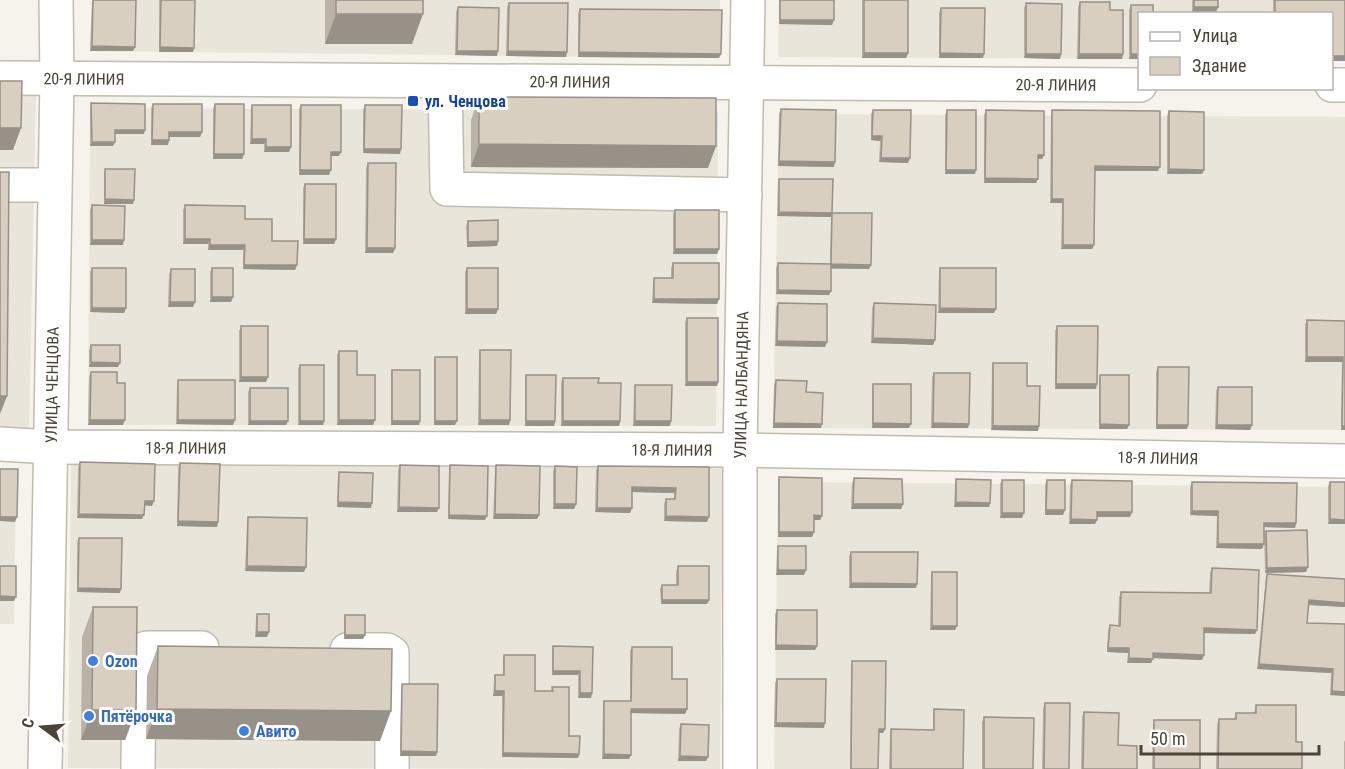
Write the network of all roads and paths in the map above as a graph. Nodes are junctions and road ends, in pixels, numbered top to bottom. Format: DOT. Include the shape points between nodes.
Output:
graph roads {
  1 [pos="56,0"];
  2 [pos="748,0"];
  3 [pos="0,78"];
  4 [pos="57,79"];
  5 [pos="445,81"];
  6 [pos="747,84"];
  7 [pos="1138,85"];
  8 [pos="0,185"];
  9 [pos="54,185"];
  10 [pos="745,195"];
  11 [pos="0,444"];
  12 [pos="51,447"];
  13 [pos="740,450"];
  14 [pos="1345,461"];
  15 [pos="231,649"];
  16 [pos="315,650"];
  17 [pos="45,769"];
  18 [pos="138,769"];
  19 [pos="392,769"];
  20 [pos="740,769"];
  1 -- 4 [label="street, УЛИЦА ЧЕНЦОВА"];
  2 -- 6 [label="street, УЛИЦА НАЛБАНДЯНА"];
  3 -- 4 [label="street, 20-Я ЛИНИЯ"];
  4 -- 5 [label="street, 20-Я ЛИНИЯ"];
  4 -- 9 [label="street, УЛИЦА ЧЕНЦОВА"];
  5 -- 6 [label="street, 20-Я ЛИНИЯ"];
  5 -- 10 [label="street" via="447,189"];
  6 -- 7 [label="street, 20-Я ЛИНИЯ"];
  6 -- 10 [label="street, УЛИЦА НАЛБАНДЯНА"];
  8 -- 9 [label="street"];
  9 -- 12 [label="street, УЛИЦА ЧЕНЦОВА"];
  10 -- 13 [label="street, УЛИЦА НАЛБАНДЯНА"];
  11 -- 12 [label="street, 18-Я ЛИНИЯ"];
  12 -- 13 [label="street, 18-Я ЛИНИЯ"];
  12 -- 17 [label="street, УЛИЦА ЧЕНЦОВА"];
  13 -- 14 [label="street, 18-Я ЛИНИЯ"];
  13 -- 20 [label="street, УЛИЦА НАЛБАНДЯНА"];
  15 -- 18 [label="street" via="141,650"];
  16 -- 19 [label="street" via="392,653"];
}
